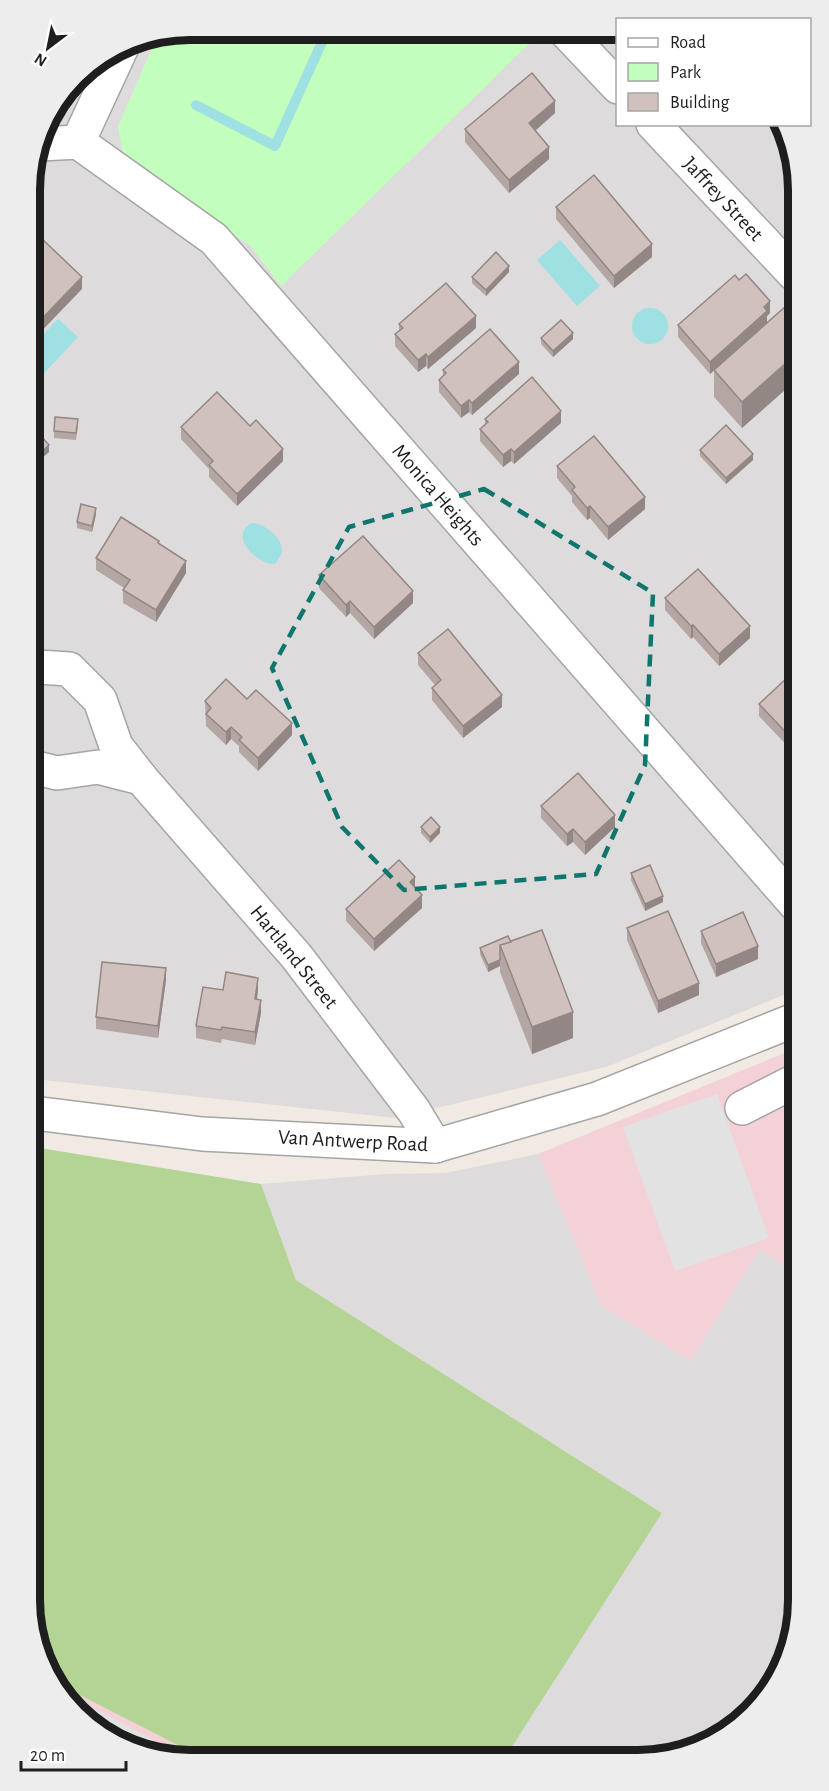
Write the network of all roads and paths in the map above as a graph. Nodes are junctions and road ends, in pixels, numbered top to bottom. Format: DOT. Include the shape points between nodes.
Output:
graph roads {
  1 [pos="574,40"];
  2 [pos="116,61"];
  3 [pos="616,85"];
  4 [pos="655,126"];
  5 [pos="78,142"];
  6 [pos="48,144"];
  7 [pos="788,268"];
  8 [pos="41,667"];
  9 [pos="41,769"];
  10 [pos="141,778"];
  11 [pos="788,896"];
  12 [pos="788,1022"];
  13 [pos="788,1085"];
  14 [pos="742,1108"];
  15 [pos="40,1114"];
  16 [pos="435,1146"];
  1 -- 3 [label="street"];
  2 -- 5 [label="street"];
  4 -- 7 [label="street, Jaffrey Street"];
  5 -- 6 [label="street"];
  5 -- 11 [label="street, Monica Heights" via="214,239"];
  8 -- 10 [label="street, Hartland Street" via="69,669 100,700 116,746"];
  9 -- 10 [label="street" via="57,773 98,767"];
  10 -- 16 [label="street, Hartland Street" via="297,957 414,1111"];
  12 -- 16 [label="street, Van Antwerp Road" via="597,1098"];
  13 -- 14 [label="street"];
  15 -- 16 [label="street, Van Antwerp Road" via="202,1134"];
}
